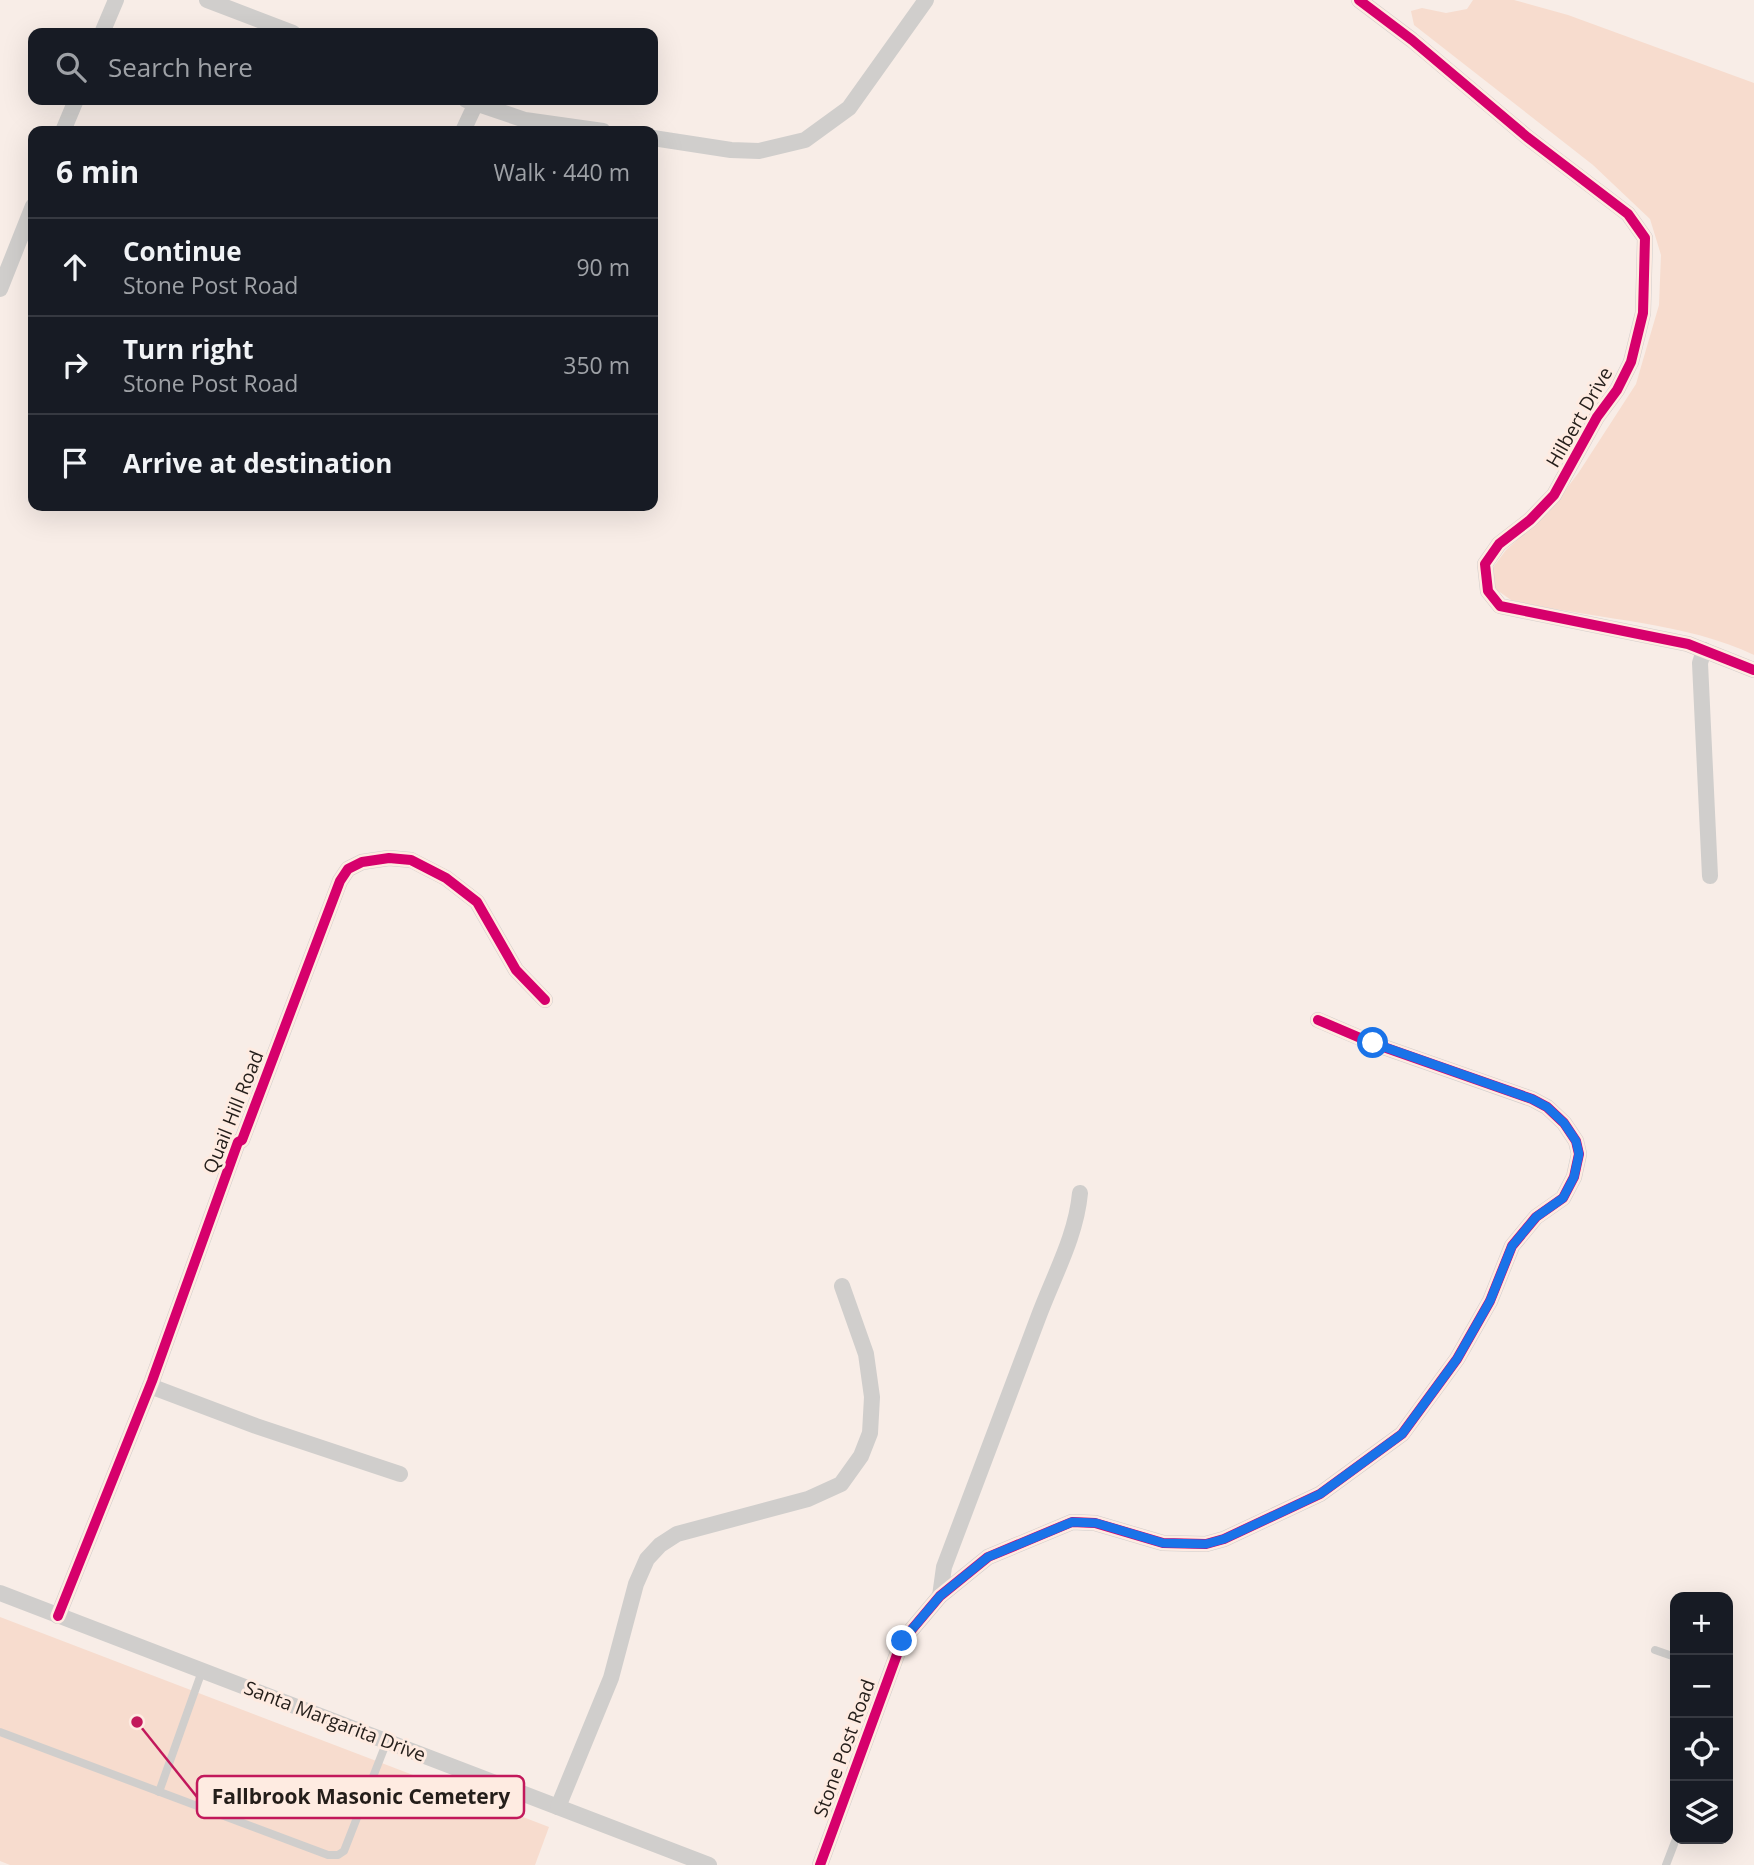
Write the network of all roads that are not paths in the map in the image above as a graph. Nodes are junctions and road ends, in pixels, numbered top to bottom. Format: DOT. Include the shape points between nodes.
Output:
graph roads {
  1 [pos="116,0"];
  2 [pos="206,0"];
  3 [pos="926,0"];
  4 [pos="1360,0"];
  5 [pos="104,28"];
  6 [pos="280,28"];
  7 [pos="74,105"];
  8 [pos="470,105"];
  9 [pos="480,105"];
  10 [pos="65,126"];
  11 [pos="464,126"];
  12 [pos="568,126"];
  13 [pos="658,139"];
  14 [pos="28,219"];
  15 [pos="0,289"];
  16 [pos="1704,650"];
  17 [pos="1754,670"];
  18 [pos="1710,876"];
  19 [pos="545,1000"];
  20 [pos="1318,1020"];
  21 [pos="1080,1193"];
  22 [pos="842,1286"];
  23 [pos="150,1386"];
  24 [pos="400,1474"];
  25 [pos="0,1593"];
  26 [pos="940,1596"];
  27 [pos="58,1616"];
  28 [pos="1656,1650"];
  29 [pos="1670,1655"];
  30 [pos="202,1671"];
  31 [pos="0,1732"];
  32 [pos="387,1741"];
  33 [pos="159,1792"];
  34 [pos="558,1807"];
  35 [pos="1674,1844"];
  36 [pos="709,1865"];
  37 [pos="820,1865"];
  38 [pos="1666,1865"];
  1 -- 5 [label="street"];
  2 -- 6 [label="street"];
  3 -- 13 [label="street" via="849,108 805,140 760,150 731,150"];
  4 -- 16 [label="street, Hilbert Drive" via="1628,214 1644,238 1643,313 1631,362 1554,495 1499,544 1485,564 1488,591 1500,606"];
  7 -- 10 [label="street"];
  8 -- 11 [label="street"];
  9 -- 12 [label="street" via="525,120"];
  14 -- 15 [label="street"];
  16 -- 17 [label="street, Hilbert Drive"];
  16 -- 18 [label="street" via="1700,663"];
  19 -- 23 [label="street, Quail Hill Road" via="516,970 477,902 446,878 411,860 389,858 348,869 238,1142"];
  20 -- 26 [label="street, Stone Post Road" via="1547,1107 1564,1123 1579,1154 1563,1198 1536,1217 1512,1246 1490,1301 1457,1359 1402,1434 1320,1494 1206,1544 1163,1543 1096,1523 1072,1522 988,1557"];
  21 -- 26 [label="street" via="1068,1247 944,1567"];
  22 -- 34 [label="street" via="866,1354 872,1397 870,1433 861,1456 841,1484 808,1499 677,1534 647,1559 611,1678"];
  23 -- 24 [label="street"];
  23 -- 27 [label="street, Quail Hill Road"];
  25 -- 27 [label="street, Santa Margarita Drive"];
  26 -- 37 [label="street, Stone Post Road" via="902,1641"];
  27 -- 30 [label="street, Santa Margarita Drive"];
  28 -- 29 [label="lane"];
  30 -- 32 [label="street, Santa Margarita Drive"];
  30 -- 33 [label="lane"];
  31 -- 33 [label="lane"];
  32 -- 33 [label="lane" via="344,1851 338,1856"];
  32 -- 34 [label="street, Santa Margarita Drive"];
  34 -- 36 [label="street, Santa Margarita Drive"];
  35 -- 38 [label="lane"];
}
